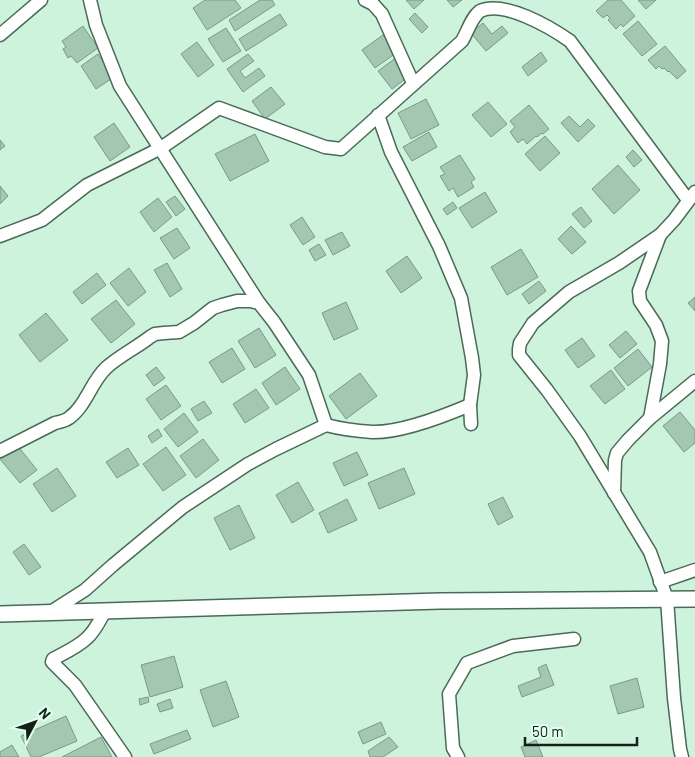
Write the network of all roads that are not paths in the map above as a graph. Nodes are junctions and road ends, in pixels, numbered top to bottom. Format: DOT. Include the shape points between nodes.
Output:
graph roads {
  1 [pos="41,0"];
  2 [pos="90,0"];
  3 [pos="365,0"];
  4 [pos="494,2"];
  5 [pos="0,34"];
  6 [pos="413,83"];
  7 [pos="378,115"];
  8 [pos="161,148"];
  9 [pos="691,196"];
  10 [pos="660,235"];
  11 [pos="0,236"];
  12 [pos="259,303"];
  13 [pos="695,381"];
  14 [pos="470,405"];
  15 [pos="650,418"];
  16 [pos="471,424"];
  17 [pos="326,425"];
  18 [pos="0,451"];
  19 [pos="614,493"];
  20 [pos="695,570"];
  21 [pos="660,582"];
  22 [pos="667,599"];
  23 [pos="695,599"];
  24 [pos="105,611"];
  25 [pos="49,613"];
  26 [pos="0,614"];
  27 [pos="574,639"];
  28 [pos="124,757"];
  29 [pos="458,757"];
  30 [pos="682,757"];
  1 -- 5 [label="street"];
  2 -- 8 [label="street" via="96,25 120,86"];
  3 -- 6 [label="street" via="382,14"];
  4 -- 6 [label="street" via="474,18 462,40"];
  4 -- 9 [label="street" via="526,12 570,41"];
  6 -- 7 [label="street"];
  7 -- 8 [label="street" via="341,149 325,147 219,108"];
  7 -- 14 [label="street" via="391,152 439,246 461,298 474,375"];
  8 -- 11 [label="street" via="87,185 42,220"];
  8 -- 12 [label="street"];
  9 -- 10 [label="street"];
  10 -- 15 [label="street" via="639,291 640,301 662,341"];
  10 -- 19 [label="street" via="569,292 533,323 520,343 520,355 580,436"];
  12 -- 17 [label="street" via="309,375"];
  12 -- 18 [label="street" via="237,301 222,305 178,332 150,336 106,368 69,418"];
  13 -- 15 [label="street"];
  14 -- 16 [label="street"];
  14 -- 17 [label="street" via="389,431 373,432"];
  15 -- 19 [label="street" via="617,453"];
  17 -- 25 [label="street" via="248,464 183,507 85,590"];
  19 -- 21 [label="street" via="650,552"];
  20 -- 21 [label="street"];
  21 -- 22 [label="street"];
  22 -- 23 [label="street"];
  22 -- 24 [label="street" via="440,601"];
  22 -- 30 [label="street"];
  24 -- 25 [label="street"];
  24 -- 28 [label="street" via="87,638 51,660 75,685"];
  25 -- 26 [label="street"];
  27 -- 29 [label="street" via="513,646 467,664 450,694 453,748"];
}
